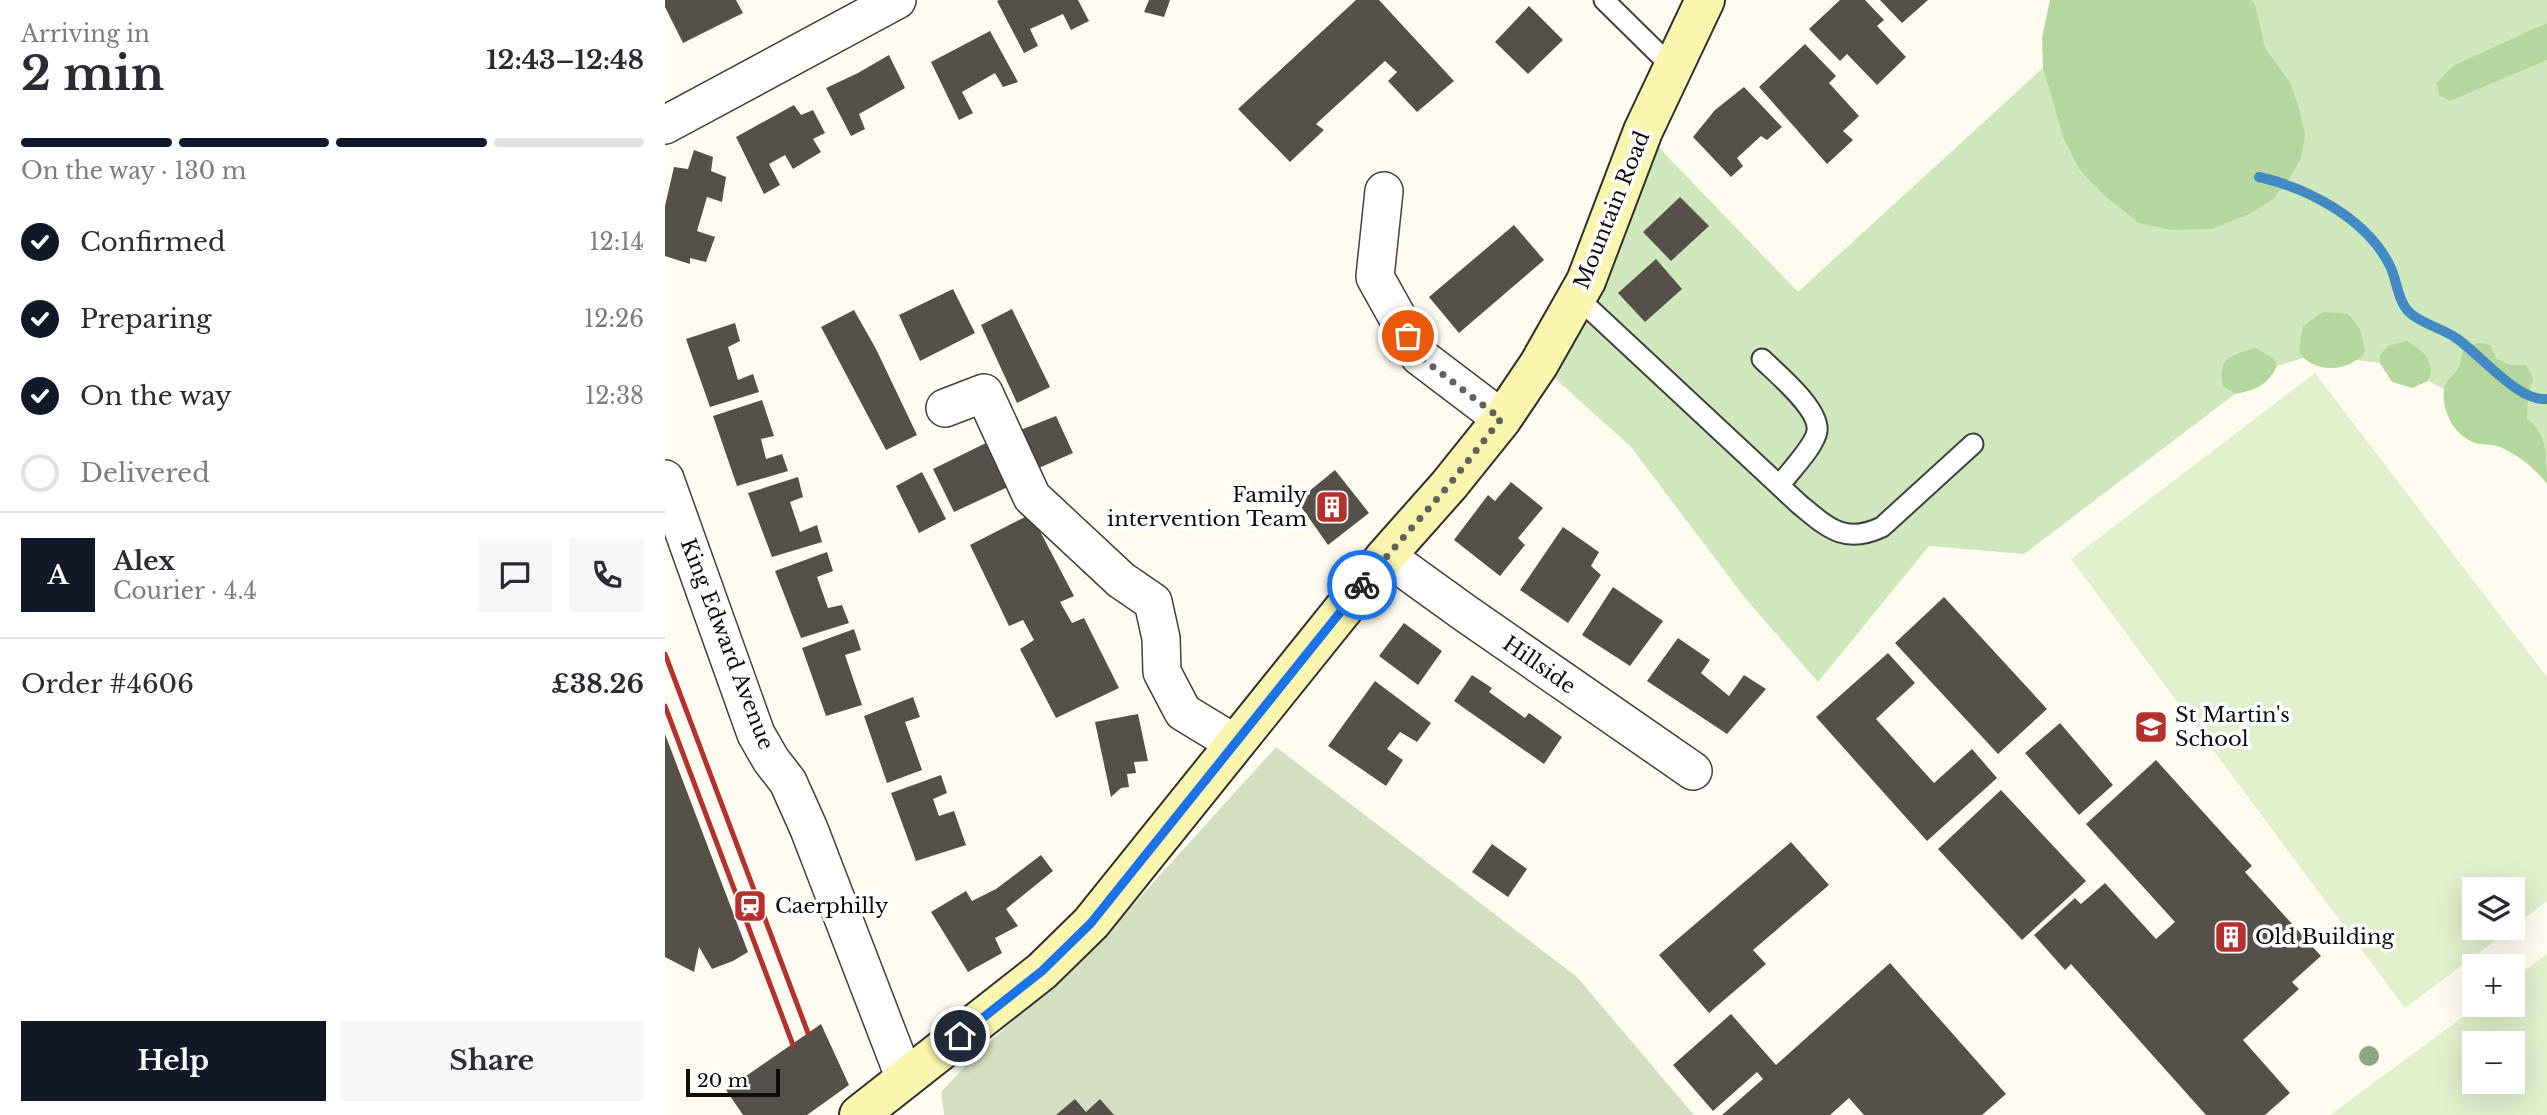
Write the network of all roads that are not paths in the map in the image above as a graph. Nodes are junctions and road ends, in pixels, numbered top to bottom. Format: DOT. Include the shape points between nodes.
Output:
graph roads {
  1 [pos="897,0"];
  2 [pos="1604,0"];
  3 [pos="1705,0"];
  4 [pos="1672,67"];
  5 [pos="665,125"];
  6 [pos="1384,191"];
  7 [pos="1577,297"];
  8 [pos="1762,359"];
  9 [pos="944,408"];
  10 [pos="1501,419"];
  11 [pos="1973,444"];
  12 [pos="665,479"];
  13 [pos="1780,485"];
  14 [pos="1386,556"];
  15 [pos="1234,743"];
  16 [pos="1693,771"];
  17 [pos="888,1100"];
  1 -- 5 [label="street"];
  2 -- 4 [label="lane"];
  3 -- 4 [label="main road, Mountain Road"];
  4 -- 7 [label="main road, Mountain Road"];
  6 -- 10 [label="street" via="1375,277 1419,356"];
  7 -- 10 [label="main road, Mountain Road"];
  7 -- 13 [label="lane"];
  8 -- 13 [label="lane" via="1808,406 1817,430"];
  9 -- 15 [label="street" via="984,393 1032,497 1121,580 1153,602 1163,672 1182,712"];
  10 -- 14 [label="main road, Mountain Road"];
  11 -- 13 [label="lane" via="1882,527 1867,534 1841,534 1828,528"];
  12 -- 17 [label="street, King Edward Avenue" via="756,734 788,782 809,829"];
  14 -- 15 [label="main road, Mountain Road"];
  14 -- 16 [label="street, Hillside"];
  15 -- 17 [label="main road, Mountain Road" via="1091,923 1042,971"];
}
